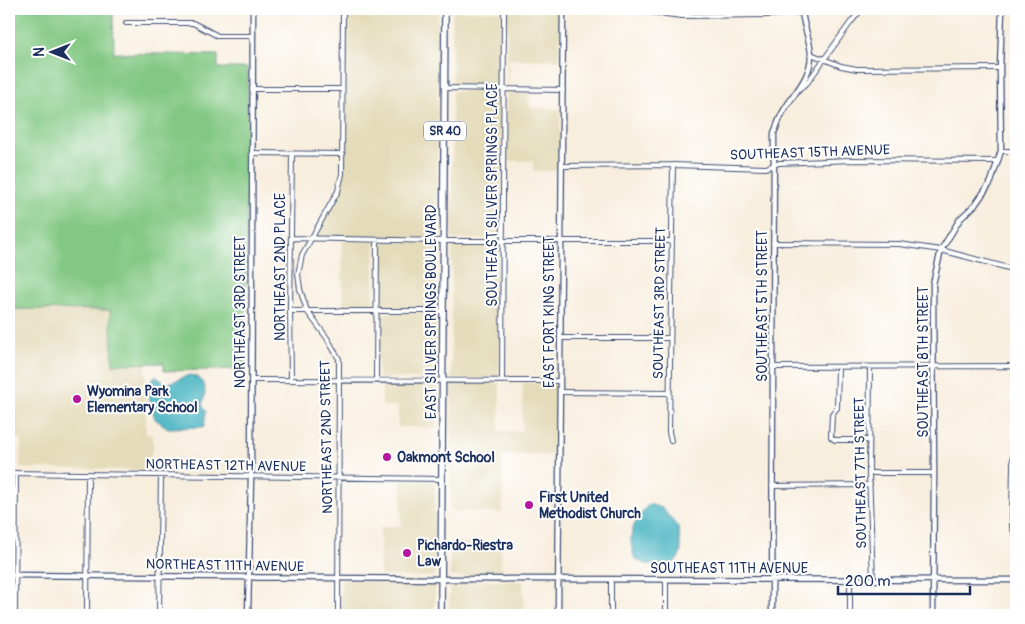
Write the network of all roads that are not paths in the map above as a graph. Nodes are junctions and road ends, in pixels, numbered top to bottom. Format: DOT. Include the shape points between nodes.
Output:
graph roads {
  1 [pos="253,9"];
  2 [pos="343,9"];
  3 [pos="445,9"];
  4 [pos="504,9"];
  5 [pos="563,9"];
  6 [pos="626,9"];
  7 [pos="862,9"];
  8 [pos="1002,9"];
  9 [pos="802,10"];
  10 [pos="126,23"];
  11 [pos="253,36"];
  12 [pos="811,54"];
  13 [pos="824,58"];
  14 [pos="1000,68"];
  15 [pos="342,88"];
  16 [pos="445,88"];
  17 [pos="800,88"];
  18 [pos="252,89"];
  19 [pos="504,90"];
  20 [pos="563,90"];
  21 [pos="1001,150"];
  22 [pos="1016,151"];
  23 [pos="252,154"];
  24 [pos="292,154"];
  25 [pos="343,154"];
  26 [pos="998,161"];
  27 [pos="774,164"];
  28 [pos="673,165"];
  29 [pos="562,166"];
  30 [pos="291,238"];
  31 [pos="310,238"];
  32 [pos="377,240"];
  33 [pos="561,240"];
  34 [pos="444,241"];
  35 [pos="504,241"];
  36 [pos="671,241"];
  37 [pos="773,243"];
  38 [pos="941,250"];
  39 [pos="1016,270"];
  40 [pos="290,276"];
  41 [pos="298,276"];
  42 [pos="290,311"];
  43 [pos="307,311"];
  44 [pos="376,311"];
  45 [pos="444,311"];
  46 [pos="560,338"];
  47 [pos="670,338"];
  48 [pos="1016,366"];
  49 [pos="772,367"];
  50 [pos="838,367"];
  51 [pos="870,367"];
  52 [pos="933,367"];
  53 [pos="251,380"];
  54 [pos="291,380"];
  55 [pos="339,380"];
  56 [pos="376,380"];
  57 [pos="502,381"];
  58 [pos="560,381"];
  59 [pos="443,382"];
  60 [pos="560,392"];
  61 [pos="669,392"];
  62 [pos="869,440"];
  63 [pos="671,441"];
  64 [pos="934,472"];
  65 [pos="9,473"];
  66 [pos="16,473"];
  67 [pos="870,473"];
  68 [pos="88,475"];
  69 [pos="161,476"];
  70 [pos="251,477"];
  71 [pos="338,477"];
  72 [pos="442,479"];
  73 [pos="870,485"];
  74 [pos="772,486"];
  75 [pos="1014,516"];
  76 [pos="1016,537"];
  77 [pos="9,574"];
  78 [pos="16,575"];
  79 [pos="88,575"];
  80 [pos="160,576"];
  81 [pos="338,577"];
  82 [pos="249,578"];
  83 [pos="442,579"];
  84 [pos="558,579"];
  85 [pos="772,579"];
  86 [pos="850,579"];
  87 [pos="873,579"];
  88 [pos="611,580"];
  89 [pos="666,580"];
  90 [pos="933,580"];
  91 [pos="1016,580"];
  92 [pos="15,615"];
  93 [pos="87,615"];
  94 [pos="159,615"];
  95 [pos="248,615"];
  96 [pos="338,615"];
  97 [pos="442,615"];
  98 [pos="558,615"];
  99 [pos="611,615"];
  100 [pos="666,615"];
  101 [pos="772,615"];
  102 [pos="850,615"];
  103 [pos="933,615"];
  1 -- 11 [label="street, NORTHEAST 3RD STREET"];
  2 -- 15 [label="street, NORTHEAST 2ND STREET"];
  3 -- 16 [label="main road, EAST SILVER SPRINGS BOULEVARD / SR 40"];
  4 -- 19 [label="street, SOUTHEAST SILVER SPRINGS PLACE"];
  5 -- 20 [label="street, EAST FORT KING STREET"];
  6 -- 9 [label="street" via="682,16 771,15"];
  7 -- 13 [label="street"];
  8 -- 14 [label="street, SOUTHEAST 8TH STREET"];
  9 -- 12 [label="street, SOUTHEAST 5TH STREET"];
  10 -- 11 [label="street" via="193,23 218,36"];
  11 -- 18 [label="street, NORTHEAST 3RD STREET"];
  12 -- 13 [label="street"];
  12 -- 17 [label="street, SOUTHEAST 5TH STREET" via="810,68"];
  13 -- 14 [label="street" via="857,69"];
  13 -- 17 [label="street"];
  14 -- 21 [label="street, SOUTHEAST 8TH STREET"];
  15 -- 18 [label="street"];
  15 -- 25 [label="street, NORTHEAST 2ND STREET"];
  16 -- 19 [label="street"];
  16 -- 34 [label="main road, EAST SILVER SPRINGS BOULEVARD / SR 40"];
  17 -- 27 [label="street, SOUTHEAST 5TH STREET" via="783,112 774,134"];
  18 -- 23 [label="street, NORTHEAST 3RD STREET"];
  19 -- 20 [label="street"];
  19 -- 35 [label="street, SOUTHEAST SILVER SPRINGS PLACE"];
  20 -- 29 [label="street, EAST FORT KING STREET"];
  21 -- 22 [label="street"];
  21 -- 26 [label="street, SOUTHEAST 8TH STREET"];
  23 -- 24 [label="street"];
  23 -- 53 [label="street, NORTHEAST 3RD STREET"];
  24 -- 25 [label="street"];
  24 -- 30 [label="street, NORTHEAST 2ND PLACE"];
  25 -- 31 [label="street, NORTHEAST 2ND STREET" via="338,191"];
  26 -- 27 [label="street, SOUTHEAST 15TH AVENUE" via="851,160"];
  26 -- 38 [label="street, SOUTHEAST 8TH STREET" via="991,182 975,205 960,219"];
  27 -- 28 [label="street, SOUTHEAST 15TH AVENUE" via="766,168"];
  27 -- 37 [label="street, SOUTHEAST 5TH STREET"];
  28 -- 29 [label="street, SOUTHEAST 15TH AVENUE"];
  28 -- 36 [label="street, SOUTHEAST 3RD STREET"];
  29 -- 33 [label="street, EAST FORT KING STREET"];
  30 -- 31 [label="street"];
  30 -- 40 [label="street, NORTHEAST 2ND PLACE"];
  31 -- 32 [label="street"];
  31 -- 41 [label="street, NORTHEAST 2ND STREET" via="302,255"];
  32 -- 34 [label="street"];
  32 -- 44 [label="street"];
  33 -- 35 [label="street"];
  33 -- 36 [label="street"];
  33 -- 46 [label="street, EAST FORT KING STREET"];
  34 -- 35 [label="street"];
  34 -- 45 [label="main road, EAST SILVER SPRINGS BOULEVARD / SR 40"];
  35 -- 57 [label="street, SOUTHEAST SILVER SPRINGS PLACE"];
  36 -- 47 [label="street, SOUTHEAST 3RD STREET"];
  37 -- 38 [label="street" via="899,244"];
  37 -- 49 [label="street, SOUTHEAST 5TH STREET"];
  38 -- 39 [label="street"];
  38 -- 52 [label="street, SOUTHEAST 8TH STREET" via="933,284"];
  40 -- 41 [label="street"];
  40 -- 42 [label="street, NORTHEAST 2ND PLACE"];
  41 -- 43 [label="street, NORTHEAST 2ND STREET"];
  42 -- 43 [label="street"];
  42 -- 54 [label="street, NORTHEAST 2ND PLACE"];
  43 -- 44 [label="street"];
  43 -- 55 [label="street, NORTHEAST 2ND STREET" via="328,338 338,359"];
  44 -- 45 [label="street"];
  44 -- 56 [label="street"];
  45 -- 59 [label="main road, EAST SILVER SPRINGS BOULEVARD / SR 40"];
  46 -- 47 [label="street"];
  46 -- 58 [label="street, EAST FORT KING STREET"];
  47 -- 61 [label="street, SOUTHEAST 3RD STREET"];
  48 -- 52 [label="street"];
  48 -- 75 [label="street"];
  49 -- 50 [label="street"];
  49 -- 74 [label="street, SOUTHEAST 5TH STREET"];
  50 -- 51 [label="street"];
  50 -- 62 [label="street" via="837,408 832,414 831,436 835,440"];
  51 -- 52 [label="street"];
  51 -- 62 [label="street, SOUTHEAST 7TH STREET"];
  52 -- 64 [label="street, SOUTHEAST 8TH STREET"];
  53 -- 54 [label="street"];
  53 -- 70 [label="street, NORTHEAST 3RD STREET"];
  54 -- 55 [label="street"];
  55 -- 56 [label="street"];
  55 -- 71 [label="street, NORTHEAST 2ND STREET"];
  56 -- 59 [label="street"];
  57 -- 58 [label="street"];
  57 -- 59 [label="street"];
  58 -- 60 [label="street, EAST FORT KING STREET"];
  59 -- 72 [label="main road, EAST SILVER SPRINGS BOULEVARD / SR 40"];
  60 -- 61 [label="street"];
  60 -- 84 [label="street, EAST FORT KING STREET"];
  61 -- 63 [label="street, SOUTHEAST 3RD STREET"];
  62 -- 67 [label="street, SOUTHEAST 7TH STREET"];
  64 -- 67 [label="street"];
  64 -- 90 [label="street, SOUTHEAST 8TH STREET"];
  65 -- 66 [label="street, NORTHEAST 12TH AVENUE"];
  66 -- 68 [label="street, NORTHEAST 12TH AVENUE"];
  66 -- 78 [label="street"];
  67 -- 73 [label="street, SOUTHEAST 7TH STREET"];
  68 -- 69 [label="street, NORTHEAST 12TH AVENUE"];
  68 -- 79 [label="street"];
  69 -- 70 [label="street, NORTHEAST 12TH AVENUE"];
  69 -- 80 [label="street"];
  70 -- 71 [label="street, NORTHEAST 12TH AVENUE"];
  70 -- 82 [label="street, NORTHEAST 3RD STREET"];
  71 -- 72 [label="street, NORTHEAST 12TH AVENUE"];
  71 -- 81 [label="street, NORTHEAST 2ND STREET"];
  72 -- 83 [label="main road, EAST SILVER SPRINGS BOULEVARD / SR 40"];
  73 -- 74 [label="street"];
  73 -- 87 [label="street, SOUTHEAST 7TH STREET"];
  74 -- 85 [label="street, SOUTHEAST 5TH STREET"];
  75 -- 76 [label="street" via="1012,527"];
  77 -- 78 [label="street, NORTHEAST 11TH AVENUE"];
  78 -- 79 [label="street, NORTHEAST 11TH AVENUE"];
  78 -- 92 [label="street"];
  79 -- 80 [label="street, NORTHEAST 11TH AVENUE"];
  79 -- 93 [label="street"];
  80 -- 82 [label="street, NORTHEAST 11TH AVENUE"];
  80 -- 94 [label="street"];
  81 -- 82 [label="street, NORTHEAST 11TH AVENUE"];
  81 -- 83 [label="street, NORTHEAST 11TH AVENUE"];
  81 -- 96 [label="street, NORTHEAST 2ND STREET"];
  82 -- 95 [label="street, NORTHEAST 3RD STREET"];
  83 -- 84 [label="street, SOUTHEAST 11TH AVENUE"];
  83 -- 97 [label="main road, EAST SILVER SPRINGS BOULEVARD / SR 40"];
  84 -- 88 [label="street, SOUTHEAST 11TH AVENUE"];
  84 -- 98 [label="street, EAST FORT KING STREET"];
  85 -- 86 [label="street, SOUTHEAST 11TH AVENUE"];
  85 -- 89 [label="street, SOUTHEAST 11TH AVENUE"];
  85 -- 101 [label="street, SOUTHEAST 5TH STREET"];
  86 -- 87 [label="street, SOUTHEAST 11TH AVENUE"];
  86 -- 102 [label="street"];
  87 -- 90 [label="street, SOUTHEAST 11TH AVENUE"];
  88 -- 89 [label="street, SOUTHEAST 11TH AVENUE"];
  88 -- 99 [label="street"];
  89 -- 100 [label="street"];
  90 -- 91 [label="street, SOUTHEAST 11TH AVENUE"];
  90 -- 103 [label="street, SOUTHEAST 8TH STREET"];
}
